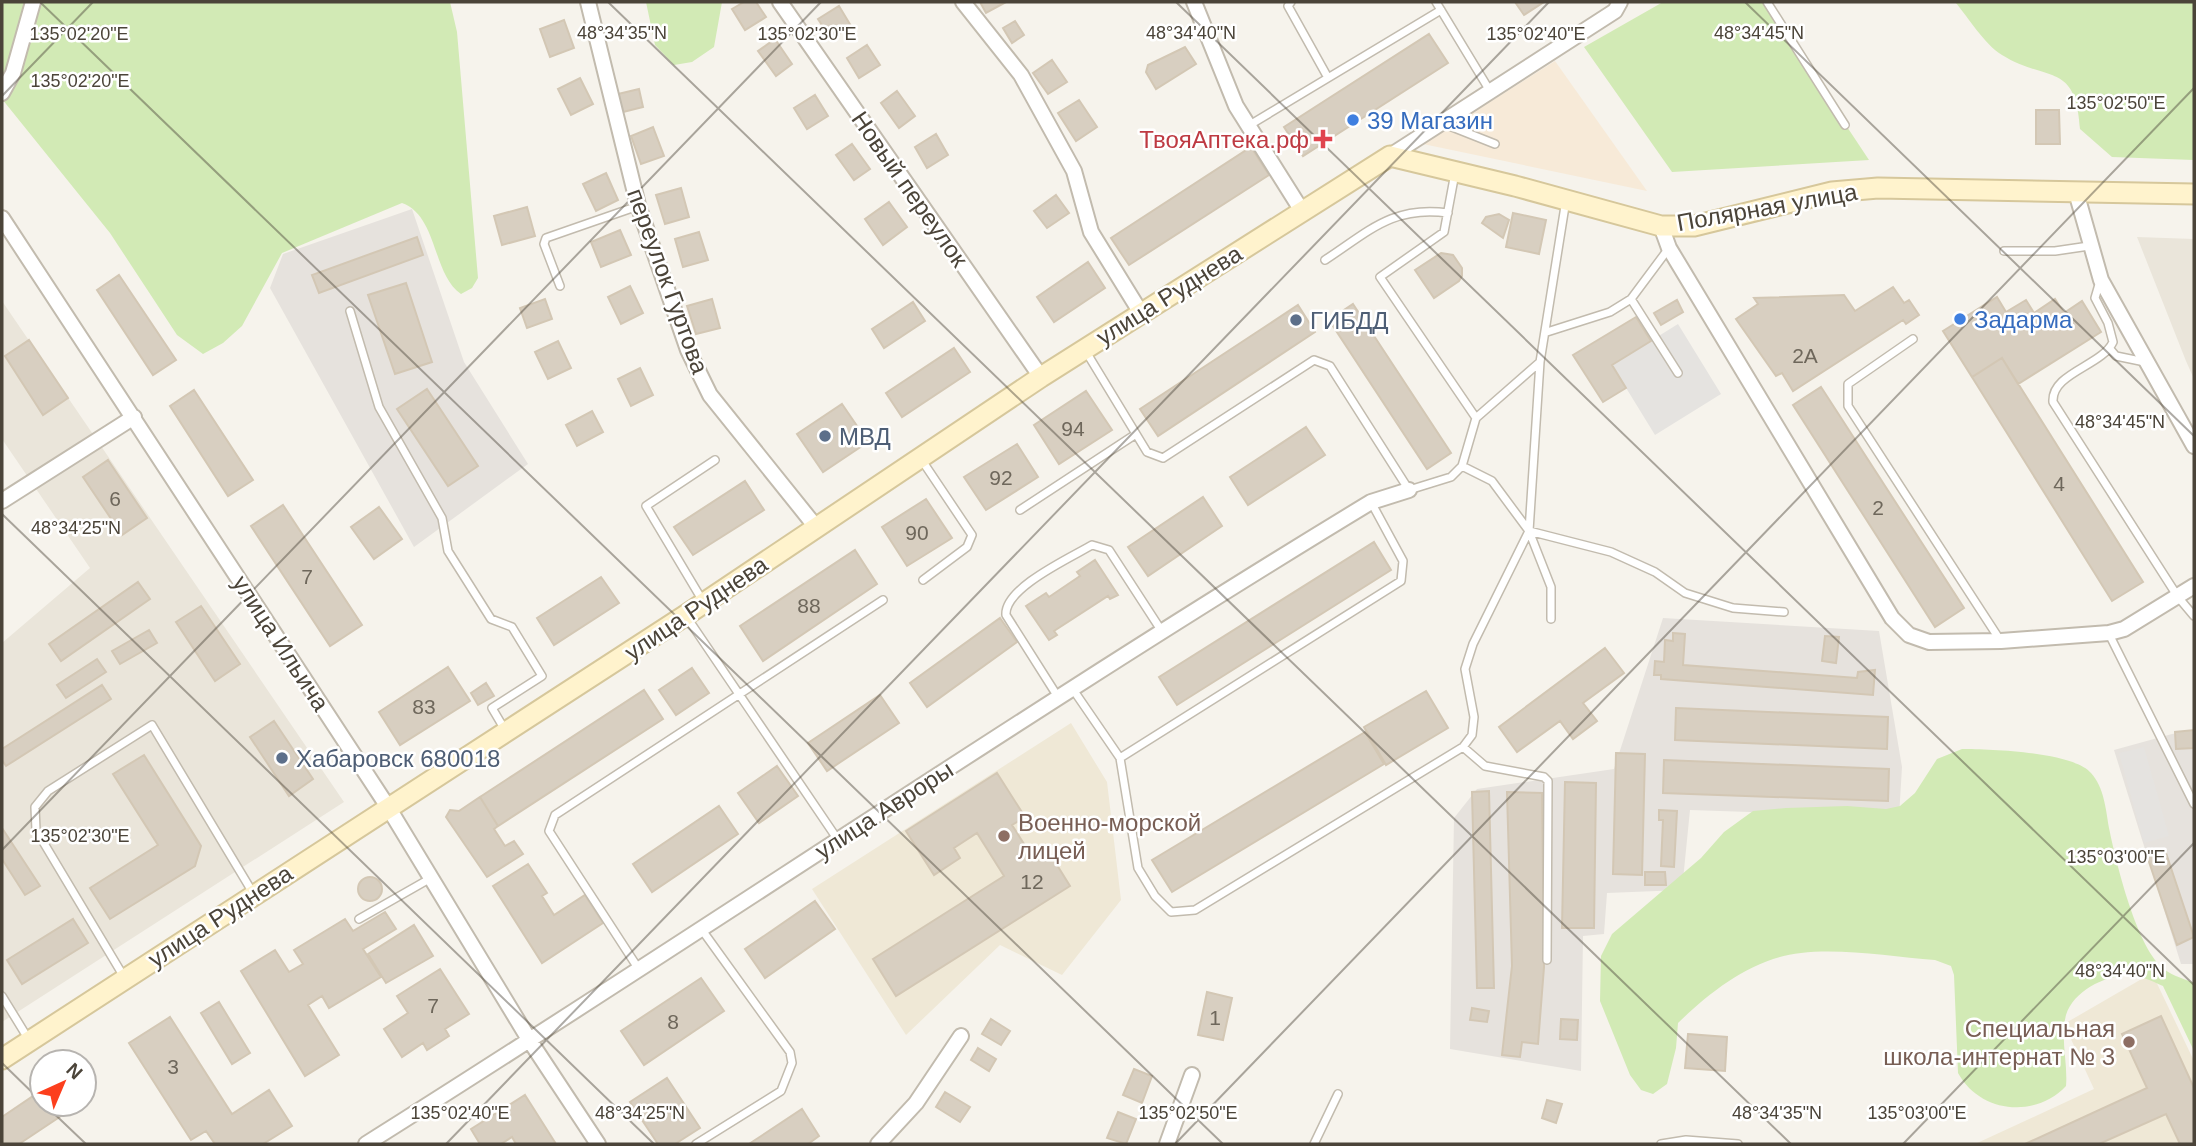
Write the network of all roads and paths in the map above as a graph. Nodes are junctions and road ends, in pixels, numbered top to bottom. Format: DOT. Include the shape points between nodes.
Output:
graph roads {
  1 [pos="33,2"];
  2 [pos="588,2"];
  3 [pos="780,2"];
  4 [pos="963,2"];
  5 [pos="1194,2"];
  6 [pos="1291,2"];
  7 [pos="1436,2"];
  8 [pos="1620,2"];
  9 [pos="1767,2"];
  10 [pos="1441,10"];
  11 [pos="1327,76"];
  12 [pos="1490,91"];
  13 [pos="2,93"];
  14 [pos="1442,122"];
  15 [pos="1845,125"];
  16 [pos="1248,126"];
  17 [pos="1495,144"];
  18 [pos="1390,156"];
  19 [pos="1455,173"];
  20 [pos="2076,192"];
  21 [pos="2194,194"];
  22 [pos="1566,200"];
  23 [pos="638,205"];
  24 [pos="1302,211"];
  25 [pos="1448,213"];
  26 [pos="2,218"];
  27 [pos="1661,226"];
  28 [pos="2089,246"];
  29 [pos="1669,248"];
  30 [pos="2004,251"];
  31 [pos="1325,260"];
  32 [pos="2101,279"];
  33 [pos="560,286"];
  34 [pos="1631,299"];
  35 [pos="350,311"];
  36 [pos="1141,313"];
  37 [pos="1546,332"];
  38 [pos="1913,339"];
  39 [pos="1084,349"];
  40 [pos="2110,349"];
  41 [pos="1540,362"];
  42 [pos="2145,362"];
  43 [pos="1678,373"];
  44 [pos="1041,377"];
  45 [pos="134,417"];
  46 [pos="1476,418"];
  47 [pos="1136,434"];
  48 [pos="2194,446"];
  49 [pos="920,458"];
  50 [pos="715,460"];
  51 [pos="1462,466"];
  52 [pos="1409,489"];
  53 [pos="2,501"];
  54 [pos="1371,502"];
  55 [pos="1020,510"];
  56 [pos="816,527"];
  57 [pos="1529,531"];
  58 [pos="923,580"];
  59 [pos="2194,586"];
  60 [pos="2178,597"];
  61 [pos="883,600"];
  62 [pos="704,603"];
  63 [pos="1784,612"];
  64 [pos="686,615"];
  65 [pos="2194,616"];
  66 [pos="1551,620"];
  67 [pos="1161,630"];
  68 [pos="2109,633"];
  69 [pos="2001,641"];
  70 [pos="1072,688"];
  71 [pos="741,694"];
  72 [pos="1058,697"];
  73 [pos="506,733"];
  74 [pos="1463,747"];
  75 [pos="1120,758"];
  76 [pos="2194,804"];
  77 [pos="388,807"];
  78 [pos="838,840"];
  79 [pos="431,878"];
  80 [pos="253,894"];
  81 [pos="359,919"];
  82 [pos="701,929"];
  83 [pos="1547,960"];
  84 [pos="638,968"];
  85 [pos="125,979"];
  86 [pos="2,996"];
  87 [pos="961,1037"];
  88 [pos="29,1041"];
  89 [pos="530,1041"];
  90 [pos="2,1059"];
  91 [pos="1192,1075"];
  92 [pos="1338,1094"];
  93 [pos="366,1144"];
  94 [pos="598,1144"];
  95 [pos="696,1144"];
  96 [pos="878,1144"];
  97 [pos="1167,1144"];
  98 [pos="1314,1144"];
  99 [pos="1661,1144"];
  100 [pos="1738,1144"];
  1 -- 13 [label="street" via="13,73"];
  2 -- 23 [label="street, переулок Гуртова"];
  3 -- 44 [label="street, Новый переулок"];
  4 -- 36 [label="street" via="1021,75 1074,171 1091,232"];
  5 -- 16 [label="street"];
  6 -- 11 [label="lane" via="1288,6"];
  7 -- 10 [label="lane"];
  8 -- 12 [label="street" via="1615,11"];
  9 -- 15 [label="lane"];
  10 -- 11 [label="lane"];
  10 -- 12 [label="lane"];
  11 -- 16 [label="lane"];
  12 -- 14 [label="street"];
  14 -- 17 [label="lane"];
  14 -- 18 [label="street"];
  16 -- 24 [label="street"];
  18 -- 19 [label="main road, Полярная улица"];
  18 -- 24 [label="main road, улица Руднева"];
  19 -- 22 [label="main road, Полярная улица"];
  19 -- 25 [label="lane"];
  20 -- 21 [label="main road, Полярная улица"];
  20 -- 27 [label="main road, Полярная улица" via="1878,188 1832,192 1694,226"];
  20 -- 28 [label="street"];
  22 -- 27 [label="main road, Полярная улица"];
  22 -- 37 [label="lane"];
  23 -- 33 [label="lane" via="546,238 544,244"];
  23 -- 56 [label="street, переулок Гуртова" via="688,350 710,395"];
  24 -- 36 [label="main road, улица Руднева"];
  25 -- 31 [label="lane" via="1425,210 1394,216"];
  25 -- 46 [label="lane" via="1444,232 1380,277"];
  26 -- 45 [label="street, улица Ильича"];
  27 -- 29 [label="street"];
  28 -- 30 [label="lane"];
  28 -- 32 [label="street"];
  29 -- 34 [label="lane"];
  29 -- 69 [label="street" via="1899,627 1929,642"];
  32 -- 40 [label="lane" via="2095,298 2113,335"];
  32 -- 42 [label="street"];
  34 -- 37 [label="lane" via="1610,312"];
  34 -- 43 [label="lane"];
  35 -- 73 [label="lane" via="379,407 442,517 448,551 491,619 512,626 542,676 492,708"];
  36 -- 39 [label="main road, улица Руднева"];
  37 -- 41 [label="lane"];
  38 -- 69 [label="lane" via="1848,384 1848,405"];
  39 -- 44 [label="main road, улица Руднева"];
  39 -- 47 [label="lane"];
  40 -- 42 [label="lane" via="2116,356"];
  40 -- 60 [label="lane" via="2062,383 2053,402"];
  41 -- 46 [label="lane"];
  41 -- 57 [label="lane"];
  42 -- 48 [label="street"];
  44 -- 49 [label="main road, улица Руднева"];
  45 -- 53 [label="street"];
  45 -- 77 [label="street, улица Ильича"];
  46 -- 51 [label="lane"];
  47 -- 52 [label="lane" via="1147,452 1163,458 1314,360 1330,366"];
  47 -- 55 [label="lane"];
  49 -- 56 [label="main road, улица Руднева"];
  49 -- 58 [label="lane" via="972,535 967,547"];
  50 -- 62 [label="lane" via="646,506"];
  51 -- 52 [label="lane" via="1451,477"];
  51 -- 57 [label="lane" via="1492,481"];
  52 -- 54 [label="street, улица Авроры"];
  54 -- 67 [label="street, улица Авроры"];
  54 -- 75 [label="lane" via="1403,561 1401,581"];
  56 -- 62 [label="main road, улица Руднева"];
  57 -- 63 [label="lane" via="1611,552 1655,572 1685,593 1721,604"];
  57 -- 66 [label="lane" via="1551,587"];
  57 -- 74 [label="lane" via="1465,669 1475,717 1472,735"];
  59 -- 60 [label="street"];
  60 -- 65 [label="lane"];
  60 -- 68 [label="street"];
  61 -- 71 [label="lane"];
  62 -- 64 [label="main road, улица Руднева"];
  64 -- 71 [label="lane"];
  64 -- 73 [label="main road, улица Руднева"];
  67 -- 70 [label="street, улица Авроры"];
  67 -- 72 [label="lane" via="1109,550 1101,545 1092,545 1014,593 1005,605 1006,615"];
  68 -- 69 [label="street"];
  68 -- 76 [label="lane"];
  70 -- 72 [label="street, улица Авроры"];
  70 -- 75 [label="lane"];
  71 -- 78 [label="lane"];
  71 -- 84 [label="lane" via="555,815 549,831"];
  72 -- 78 [label="street, улица Авроры"];
  73 -- 77 [label="main road, улица Руднева"];
  74 -- 75 [label="lane" via="1195,910 1171,912 1138,868"];
  74 -- 83 [label="lane" via="1485,766 1548,781"];
  77 -- 79 [label="street, улица Ильича"];
  77 -- 80 [label="main road, улица Руднева"];
  78 -- 82 [label="street, улица Авроры"];
  79 -- 81 [label="lane"];
  79 -- 89 [label="street, улица Ильича"];
  80 -- 85 [label="main road, улица Руднева"];
  80 -- 85 [label="lane" via="152,725 48,791 34,807 36,830"];
  82 -- 84 [label="street, улица Авроры"];
  82 -- 95 [label="lane" via="790,1052 792,1063 781,1091"];
  84 -- 89 [label="street, улица Авроры"];
  85 -- 88 [label="main road, улица Руднева"];
  86 -- 88 [label="lane"];
  87 -- 96 [label="street" via="916,1103"];
  88 -- 90 [label="main road, улица Руднева"];
  89 -- 93 [label="street, улица Авроры"];
  89 -- 94 [label="street, улица Ильича"];
  91 -- 97 [label="street"];
  92 -- 98 [label="lane"];
  99 -- 100 [label="lane" via="1686,1140"];
}
